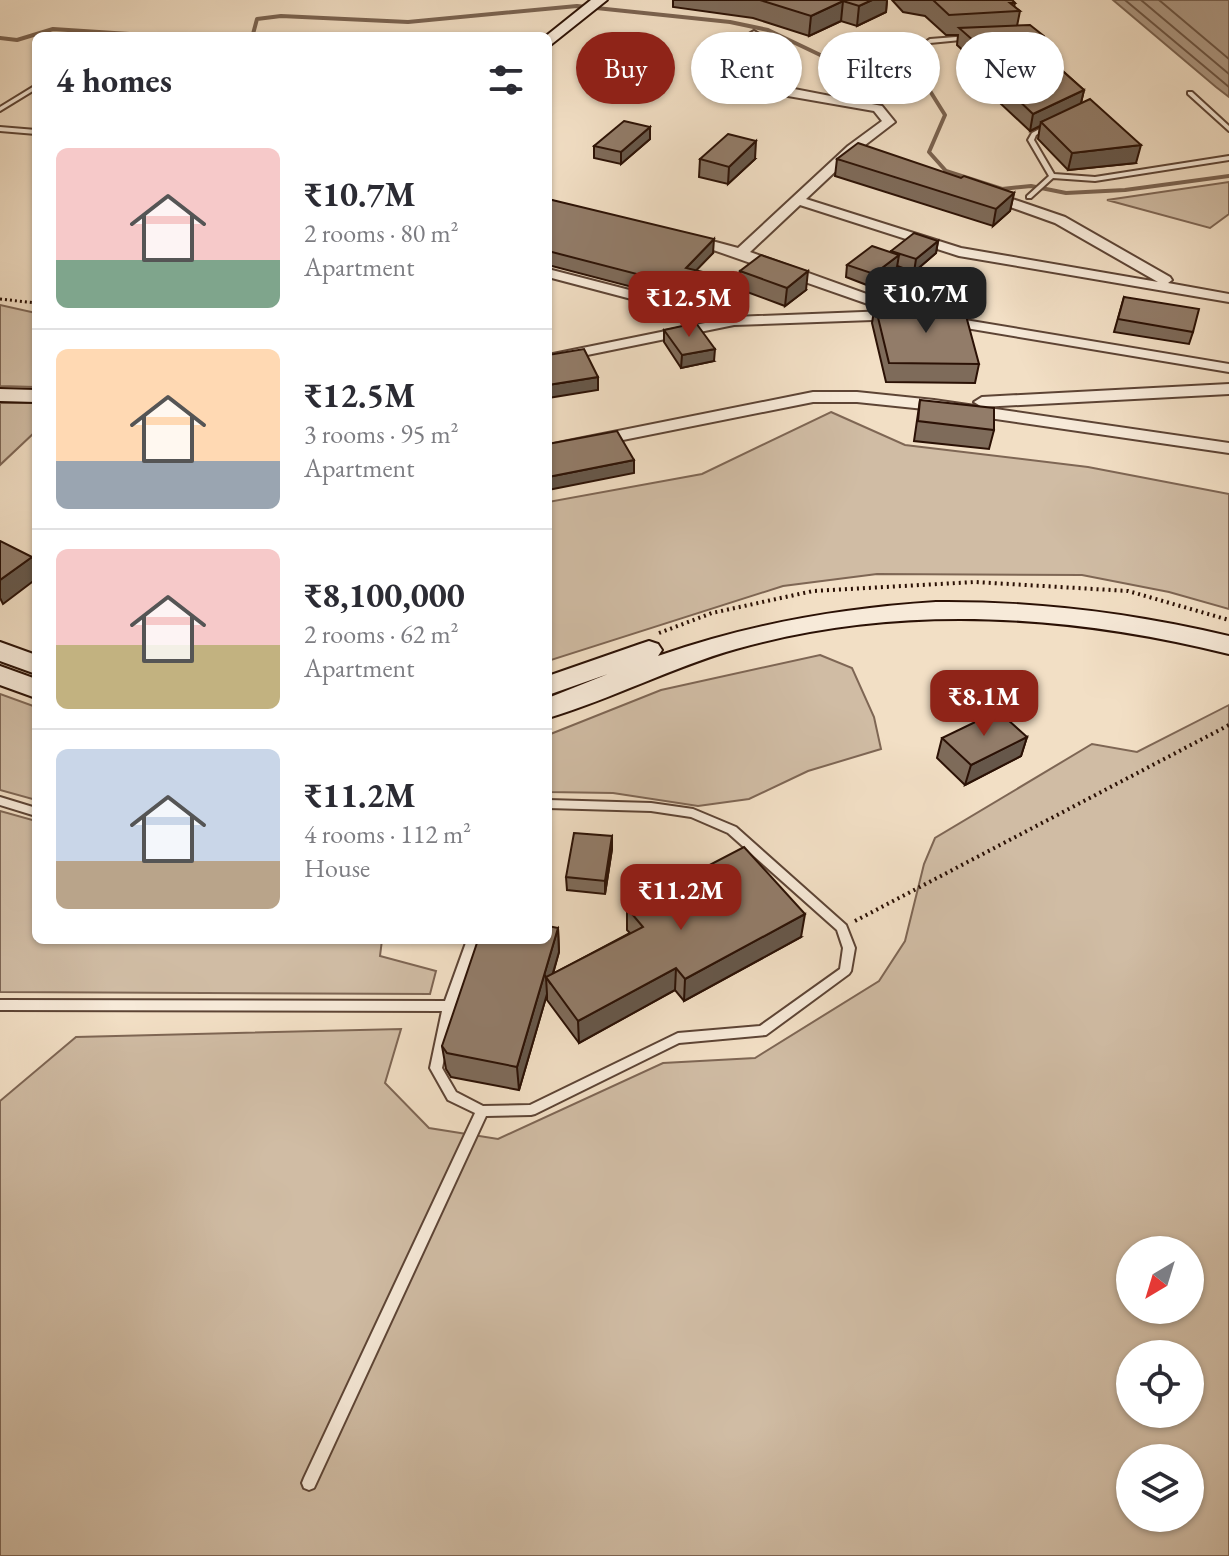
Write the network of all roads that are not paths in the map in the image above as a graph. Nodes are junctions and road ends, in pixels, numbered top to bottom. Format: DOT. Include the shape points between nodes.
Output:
graph roads {
  1 [pos="594,5"];
  2 [pos="552,39"];
  3 [pos="32,89"];
  4 [pos="1190,93"];
  5 [pos="802,95"];
  6 [pos="0,109"];
  7 [pos="1057,123"];
  8 [pos="0,129"];
  9 [pos="1229,129"];
  10 [pos="32,132"];
  11 [pos="1229,158"];
  12 [pos="1052,176"];
  13 [pos="977,191"];
  14 [pos="1029,197"];
  15 [pos="797,200"];
  16 [pos="667,233"];
  17 [pos="741,253"];
  18 [pos="552,274"];
  19 [pos="1179,288"];
  20 [pos="1229,298"];
  21 [pos="909,315"];
  22 [pos="734,321"];
  23 [pos="552,358"];
  24 [pos="1229,368"];
  25 [pos="1229,389"];
  26 [pos="0,395"];
  27 [pos="32,396"];
  28 [pos="934,405"];
  29 [pos="1229,448"];
  30 [pos="552,449"];
  31 [pos="1229,628"];
  32 [pos="1229,645"];
  33 [pos="0,651"];
  34 [pos="32,663"];
  35 [pos="0,675"];
  36 [pos="552,684"];
  37 [pos="32,687"];
  38 [pos="552,706"];
  39 [pos="0,801"];
  40 [pos="552,804"];
  41 [pos="32,811"];
  42 [pos="472,944"];
  43 [pos="0,1005"];
  44 [pos="449,1006"];
  45 [pos="482,1111"];
  46 [pos="309,1483"];
  1 -- 2 [label="main road"];
  3 -- 6 [label="lane"];
  4 -- 9 [label="lane"];
  5 -- 15 [label="street" via="878,108 889,122"];
  7 -- 12 [label="lane" via="1031,140"];
  8 -- 10 [label="lane"];
  11 -- 12 [label="lane" via="1095,179"];
  12 -- 14 [label="lane"];
  13 -- 19 [label="street" via="1060,220"];
  15 -- 17 [label="street"];
  15 -- 19 [label="street" via="959,252"];
  16 -- 17 [label="street"];
  17 -- 21 [label="street"];
  18 -- 22 [label="street"];
  19 -- 20 [label="street"];
  21 -- 22 [label="street"];
  21 -- 24 [label="street"];
  22 -- 23 [label="street"];
  25 -- 28 [label="street"];
  26 -- 27 [label="main road"];
  28 -- 29 [label="street"];
  28 -- 30 [label="street" via="813,397"];
  31 -- 36 [label="main road" via="1107,601 1035,593 835,600 747,618"];
  32 -- 38 [label="main road" via="1107,617 1038,610 842,617 758,635"];
  33 -- 34 [label="main road"];
  35 -- 37 [label="main road"];
  39 -- 41 [label="lane"];
  40 -- 45 [label="lane" via="693,813 732,830 842,928 849,948 845,971 762,1031 678,1038 531,1110"];
  42 -- 44 [label="lane"];
  43 -- 44 [label="lane"];
  44 -- 45 [label="lane" via="436,1068 452,1096"];
  45 -- 46 [label="lane"];
}
